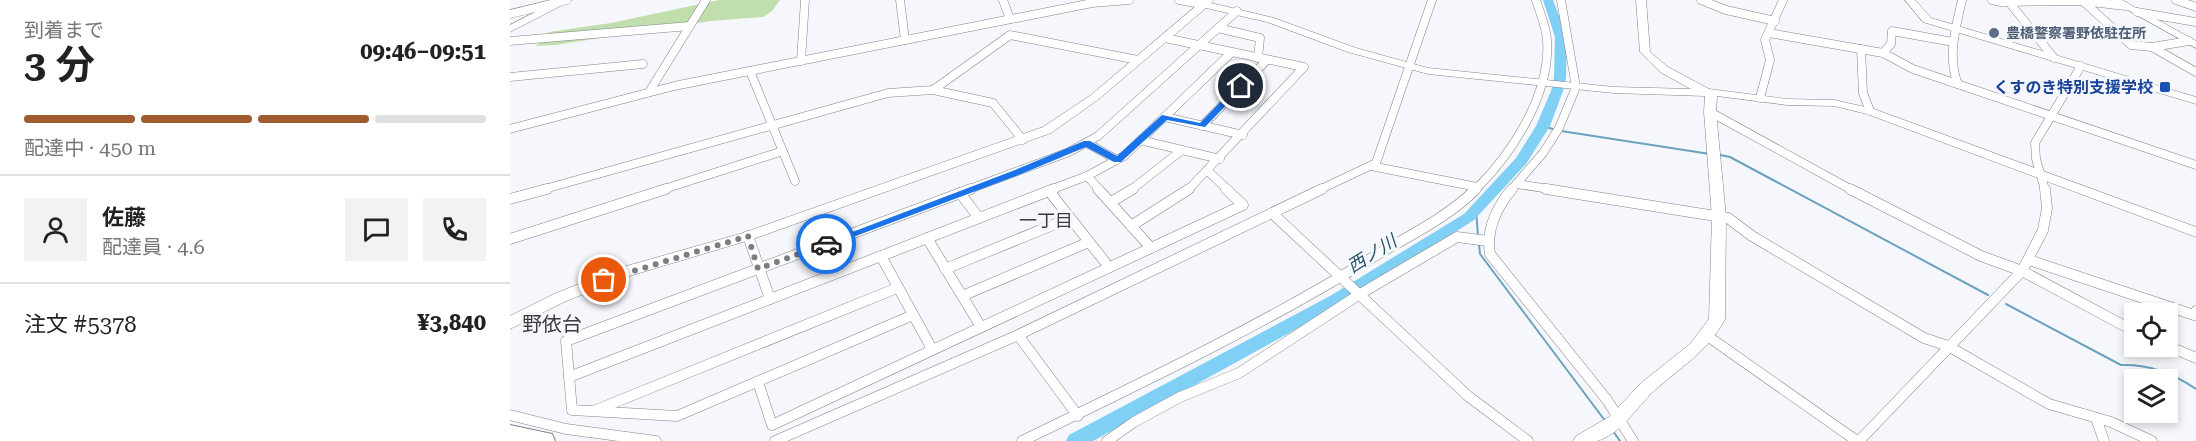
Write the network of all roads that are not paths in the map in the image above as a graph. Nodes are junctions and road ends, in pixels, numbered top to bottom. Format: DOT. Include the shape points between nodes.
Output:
graph roads {
  1 [pos="567,0"];
  2 [pos="706,0"];
  3 [pos="805,0"];
  4 [pos="900,0"];
  5 [pos="1003,0"];
  6 [pos="1129,0"];
  7 [pos="1179,0"];
  8 [pos="1432,0"];
  9 [pos="1536,0"];
  10 [pos="1561,0"];
  11 [pos="1641,0"];
  12 [pos="1701,0"];
  13 [pos="1782,0"];
  14 [pos="1910,0"];
  15 [pos="1962,0"];
  16 [pos="1992,0"];
  17 [pos="2115,0"];
  18 [pos="2176,0"];
  19 [pos="1105,1"];
  20 [pos="2084,1"];
  21 [pos="1205,2"];
  22 [pos="2009,2"];
  23 [pos="2126,6"];
  24 [pos="2196,8"];
  25 [pos="1237,11"];
  26 [pos="2137,12"];
  27 [pos="510,14"];
  28 [pos="1011,19"];
  29 [pos="1775,21"];
  30 [pos="2196,22"];
  31 [pos="690,26"];
  32 [pos="1218,28"];
  33 [pos="1954,28"];
  34 [pos="510,29"];
  35 [pos="1769,33"];
  36 [pos="1165,38"];
  37 [pos="905,40"];
  38 [pos="510,41"];
  39 [pos="1953,42"];
  40 [pos="2192,43"];
  41 [pos="1198,45"];
  42 [pos="2152,47"];
  43 [pos="1861,49"];
  44 [pos="1232,52"];
  45 [pos="1883,53"];
  46 [pos="1258,58"];
  47 [pos="2054,58"];
  48 [pos="1138,60"];
  49 [pos="1267,60"];
  50 [pos="801,61"];
  51 [pos="643,64"];
  52 [pos="2081,66"];
  53 [pos="1410,68"];
  54 [pos="750,71"];
  55 [pos="2196,72"];
  56 [pos="510,77"];
  57 [pos="1541,82"];
  58 [pos="1958,84"];
  59 [pos="1576,87"];
  60 [pos="933,90"];
  61 [pos="649,92"];
  62 [pos="1711,93"];
  63 [pos="1760,98"];
  64 [pos="2196,102"];
  65 [pos="1870,111"];
  66 [pos="1710,112"];
  67 [pos="2052,116"];
  68 [pos="1165,117"];
  69 [pos="773,124"];
  70 [pos="1202,126"];
  71 [pos="510,129"];
  72 [pos="1243,135"];
  73 [pos="1023,140"];
  74 [pos="1140,140"];
  75 [pos="1087,143"];
  76 [pos="1182,150"];
  77 [pos="783,151"];
  78 [pos="1220,159"];
  79 [pos="1118,160"];
  80 [pos="2196,165"];
  81 [pos="1371,166"];
  82 [pos="1208,171"];
  83 [pos="2040,175"];
  84 [pos="1087,176"];
  85 [pos="795,181"];
  86 [pos="1517,184"];
  87 [pos="1477,187"];
  88 [pos="1049,190"];
  89 [pos="960,193"];
  90 [pos="510,199"];
  91 [pos="1111,202"];
  92 [pos="1272,213"];
  93 [pos="1719,217"];
  94 [pos="979,218"];
  95 [pos="1070,218"];
  96 [pos="1131,226"];
  97 [pos="2196,232"];
  98 [pos="748,236"];
  99 [pos="927,238"];
  100 [pos="510,239"];
  101 [pos="1486,241"];
  102 [pos="1089,242"];
  103 [pos="1151,248"];
  104 [pos="881,256"];
  105 [pos="2029,260"];
  106 [pos="1109,267"];
  107 [pos="758,269"];
  108 [pos="945,269"];
  109 [pos="2022,271"];
  110 [pos="1342,278"];
  111 [pos="897,288"];
  112 [pos="1359,294"];
  113 [pos="962,296"];
  114 [pos="770,299"];
  115 [pos="2196,311"];
  116 [pos="913,315"];
  117 [pos="510,323"];
  118 [pos="2124,326"];
  119 [pos="981,327"];
  120 [pos="1018,335"];
  121 [pos="1706,335"];
  122 [pos="1948,346"];
  123 [pos="932,349"];
  124 [pos="2178,350"];
  125 [pos="2196,358"];
  126 [pos="569,377"];
  127 [pos="758,382"];
  128 [pos="593,411"];
  129 [pos="510,416"];
  130 [pos="1078,416"];
  131 [pos="2096,418"];
  132 [pos="1602,430"];
  133 [pos="510,435"];
  134 [pos="543,441"];
  135 [pos="656,441"];
  136 [pos="775,441"];
  137 [pos="1022,441"];
  138 [pos="1107,441"];
  139 [pos="1528,441"];
  140 [pos="1633,441"];
  141 [pos="1858,441"];
  142 [pos="2104,441"];
  143 [pos="2152,441"];
  1 -- 27 [label="street"];
  1 -- 34 [label="street"];
  2 -- 31 [label="street"];
  3 -- 50 [label="street"];
  4 -- 37 [label="street"];
  5 -- 28 [label="street"];
  6 -- 19 [label="street"];
  7 -- 21 [label="street"];
  8 -- 53 [label="street"];
  9 -- 57 [label="street" via="1548,47"];
  10 -- 59 [label="street"];
  11 -- 62 [label="street" via="1645,52 1673,74"];
  12 -- 29 [label="street"];
  13 -- 29 [label="street"];
  14 -- 33 [label="street" via="1924,18"];
  15 -- 33 [label="street"];
  16 -- 22 [label="street"];
  17 -- 23 [label="street"];
  18 -- 24 [label="street"];
  19 -- 28 [label="street"];
  20 -- 22 [label="street"];
  20 -- 23 [label="street"];
  20 -- 42 [label="street" via="2131,45"];
  21 -- 25 [label="street"];
  21 -- 36 [label="street"];
  22 -- 47 [label="street"];
  23 -- 26 [label="street"];
  25 -- 32 [label="street"];
  25 -- 53 [label="street"];
  26 -- 30 [label="street"];
  26 -- 40 [label="street"];
  28 -- 37 [label="street"];
  29 -- 35 [label="street"];
  31 -- 38 [label="street"];
  31 -- 61 [label="street"];
  32 -- 41 [label="street"];
  32 -- 46 [label="street" via="1260,38"];
  33 -- 39 [label="street"];
  33 -- 47 [label="street"];
  35 -- 43 [label="street"];
  35 -- 63 [label="street" via="1765,40 1770,60"];
  36 -- 41 [label="street"];
  36 -- 48 [label="street"];
  37 -- 50 [label="street"];
  39 -- 45 [label="street" via="1892,30 1891,44"];
  39 -- 58 [label="street"];
  40 -- 42 [label="street"];
  41 -- 44 [label="street"];
  41 -- 75 [label="street"];
  42 -- 55 [label="street"];
  43 -- 45 [label="street"];
  43 -- 65 [label="street" via="1863,93"];
  44 -- 46 [label="street"];
  44 -- 68 [label="street"];
  45 -- 58 [label="street" via="1913,69"];
  46 -- 49 [label="street"];
  47 -- 52 [label="street"];
  48 -- 60 [label="street" via="1010,34"];
  48 -- 73 [label="street" via="1071,115"];
  49 -- 70 [label="street"];
  49 -- 72 [label="street" via="1304,68"];
  50 -- 54 [label="street"];
  51 -- 56 [label="street"];
  52 -- 64 [label="street"];
  52 -- 67 [label="street"];
  53 -- 57 [label="street"];
  53 -- 81 [label="street" via="1378,160"];
  54 -- 61 [label="street"];
  54 -- 69 [label="street"];
  57 -- 59 [label="street"];
  57 -- 87 [label="street" via="1520,134"];
  58 -- 67 [label="street"];
  59 -- 62 [label="street"];
  59 -- 86 [label="street" via="1558,130"];
  60 -- 69 [label="street" via="888,93"];
  60 -- 73 [label="street" via="993,103"];
  61 -- 71 [label="street"];
  62 -- 63 [label="street"];
  62 -- 66 [label="street"];
  63 -- 65 [label="street" via="1834,103"];
  65 -- 83 [label="street"];
  66 -- 93 [label="street"];
  66 -- 109 [label="street" via="1950,241"];
  67 -- 80 [label="street"];
  67 -- 83 [label="street" via="2035,143"];
  68 -- 70 [label="street"];
  68 -- 74 [label="street"];
  69 -- 77 [label="street"];
  69 -- 90 [label="street"];
  70 -- 72 [label="street"];
  72 -- 78 [label="street"];
  73 -- 98 [label="street"];
  74 -- 76 [label="street"];
  74 -- 79 [label="street"];
  75 -- 79 [label="street"];
  75 -- 89 [label="street"];
  76 -- 78 [label="street"];
  76 -- 91 [label="street" via="1132,191"];
  77 -- 85 [label="street"];
  77 -- 100 [label="street"];
  78 -- 82 [label="street"];
  79 -- 84 [label="street"];
  81 -- 87 [label="street"];
  81 -- 92 [label="street"];
  82 -- 96 [label="street" via="1187,190"];
  82 -- 103 [label="street" via="1243,205"];
  83 -- 97 [label="street"];
  83 -- 105 [label="street" via="2046,228"];
  84 -- 88 [label="street"];
  84 -- 91 [label="street"];
  86 -- 93 [label="street"];
  86 -- 101 [label="street" via="1499,204"];
  87 -- 110 [label="street" via="1452,210"];
  88 -- 94 [label="street"];
  88 -- 95 [label="street"];
  89 -- 94 [label="street"];
  89 -- 107 [label="street"];
  91 -- 96 [label="street"];
  92 -- 110 [label="street"];
  92 -- 120 [label="street"];
  93 -- 121 [label="street" via="1717,319"];
  93 -- 122 [label="street" via="1728,218 1924,338"];
  94 -- 99 [label="street"];
  95 -- 102 [label="street"];
  95 -- 108 [label="street"];
  96 -- 103 [label="street"];
  98 -- 107 [label="street"];
  98 -- 117 [label="street" via="621,273"];
  99 -- 104 [label="street"];
  99 -- 108 [label="street"];
  101 -- 112 [label="street" via="1457,237"];
  101 -- 132 [label="street" via="1490,254"];
  102 -- 106 [label="street"];
  102 -- 113 [label="street"];
  103 -- 106 [label="street"];
  104 -- 111 [label="street"];
  104 -- 114 [label="street"];
  105 -- 109 [label="street"];
  105 -- 115 [label="street" via="2194,315"];
  106 -- 119 [label="street"];
  107 -- 114 [label="street"];
  107 -- 126 [label="street" via="566,341"];
  108 -- 113 [label="street"];
  109 -- 118 [label="street"];
  109 -- 122 [label="street"];
  110 -- 112 [label="street"];
  110 -- 130 [label="street"];
  111 -- 116 [label="street"];
  111 -- 128 [label="street"];
  112 -- 138 [label="street" via="1239,373 1180,397"];
  112 -- 139 [label="street" via="1468,396"];
  113 -- 119 [label="street"];
  114 -- 126 [label="street"];
  116 -- 123 [label="street"];
  116 -- 127 [label="street"];
  119 -- 123 [label="street"];
  120 -- 130 [label="street"];
  120 -- 136 [label="street"];
  121 -- 132 [label="street"];
  121 -- 141 [label="street"];
  122 -- 131 [label="street" via="2049,404"];
  122 -- 141 [label="street"];
  123 -- 127 [label="street" via="772,425"];
  124 -- 125 [label="street"];
  126 -- 128 [label="street" via="572,410"];
  127 -- 128 [label="street" via="677,416"];
  129 -- 135 [label="street" via="566,429"];
  130 -- 137 [label="street"];
  131 -- 142 [label="street"];
  131 -- 143 [label="street"];
  132 -- 140 [label="street"];
  133 -- 134 [label="highway"];
}
